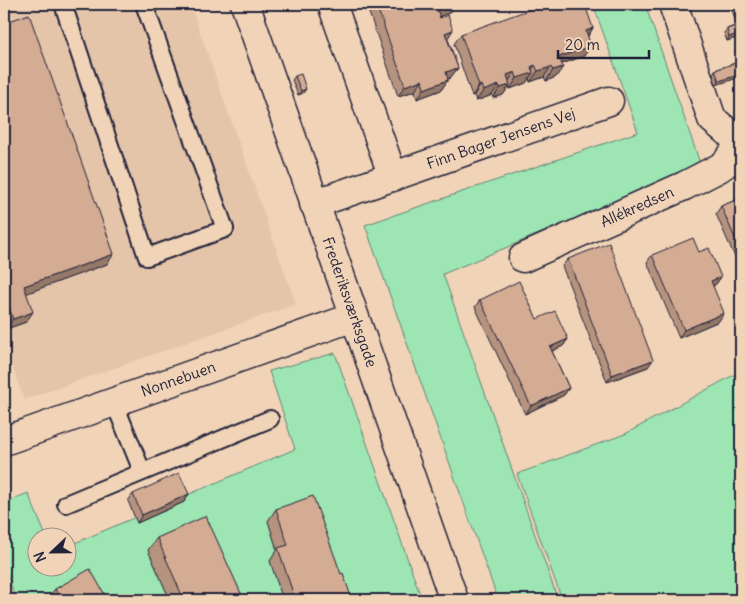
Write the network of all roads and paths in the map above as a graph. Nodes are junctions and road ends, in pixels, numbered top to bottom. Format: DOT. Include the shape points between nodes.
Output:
graph roads {
  1 [pos="63,4"];
  2 [pos="144,4"];
  3 [pos="245,4"];
  4 [pos="332,4"];
  5 [pos="673,4"];
  6 [pos="609,101"];
  7 [pos="741,143"];
  8 [pos="392,176"];
  9 [pos="314,204"];
  10 [pos="523,258"];
  11 [pos="354,317"];
  12 [pos="114,402"];
  13 [pos="270,419"];
  14 [pos="4,441"];
  15 [pos="142,471"];
  16 [pos="66,504"];
  17 [pos="454,600"];
  1 -- 2 [label="lane" via="147,257 225,230"];
  3 -- 9 [label="street, Frederiksværksgade"];
  4 -- 8 [label="street"];
  5 -- 7 [label="street, Allékredsen" via="712,119"];
  6 -- 8 [label="street, Finn Bager Jensens Vej"];
  7 -- 10 [label="street, Allékredsen" via="719,168"];
  8 -- 9 [label="street, Finn Bager Jensens Vej"];
  9 -- 11 [label="street, Frederiksværksgade"];
  11 -- 12 [label="street, Nonnebuen"];
  11 -- 17 [label="street, Frederiksværksgade"];
  12 -- 14 [label="street, Nonnebuen"];
  12 -- 15 [label="lane"];
  13 -- 15 [label="lane"];
  15 -- 16 [label="lane"];
}
